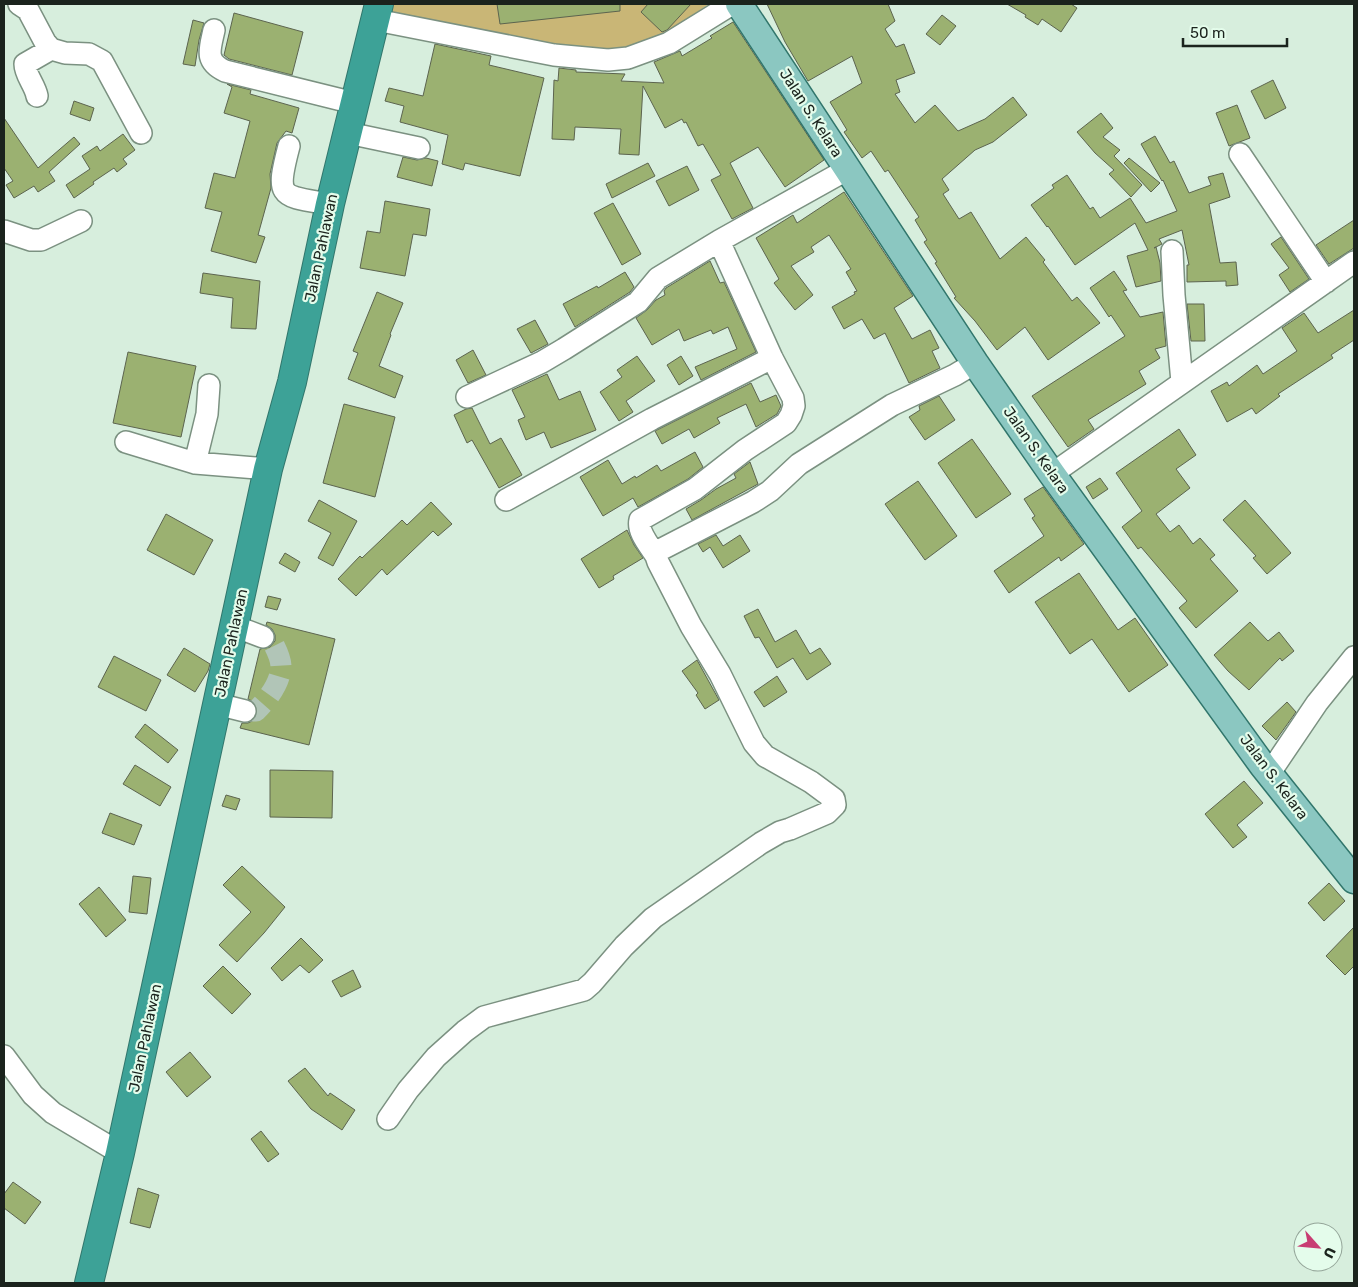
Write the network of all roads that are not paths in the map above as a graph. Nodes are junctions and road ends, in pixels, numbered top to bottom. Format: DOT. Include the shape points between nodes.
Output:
graph roads {
  1 [pos="19,4"];
  2 [pos="732,4"];
  3 [pos="739,4"];
  4 [pos="378,12"];
  5 [pos="214,30"];
  6 [pos="51,49"];
  7 [pos="37,96"];
  8 [pos="354,103"];
  9 [pos="141,133"];
  10 [pos="348,133"];
  11 [pos="289,146"];
  12 [pos="419,148"];
  13 [pos="1240,154"];
  14 [pos="848,169"];
  15 [pos="330,204"];
  16 [pos="81,221"];
  17 [pos="4,231"];
  18 [pos="719,241"];
  19 [pos="1172,251"];
  20 [pos="1354,262"];
  21 [pos="1326,282"];
  22 [pos="772,358"];
  23 [pos="975,363"];
  24 [pos="1182,382"];
  25 [pos="209,385"];
  26 [pos="467,397"];
  27 [pos="126,442"];
  28 [pos="195,464"];
  29 [pos="268,470"];
  30 [pos="1052,474"];
  31 [pos="506,500"];
  32 [pos="656,556"];
  33 [pos="234,626"];
  34 [pos="264,637"];
  35 [pos="1354,657"];
  36 [pos="217,704"];
  37 [pos="245,711"];
  38 [pos="1269,774"];
  39 [pos="1354,880"];
  40 [pos="4,1056"];
  41 [pos="388,1119"];
  42 [pos="120,1153"];
  43 [pos="89,1283"];
  1 -- 6 [label="street" via="28,10"];
  2 -- 4 [label="street" via="669,43 628,58 608,60 554,55"];
  3 -- 14 [label="main road, Jalan S. Kelara"];
  4 -- 8 [label="highway, Jalan Pahlawan"];
  5 -- 8 [label="street" via="211,61 224,71"];
  6 -- 7 [label="street" via="25,64"];
  6 -- 9 [label="street" via="65,54 89,54 102,61"];
  8 -- 10 [label="highway, Jalan Pahlawan"];
  10 -- 12 [label="street"];
  10 -- 15 [label="highway, Jalan Pahlawan"];
  11 -- 15 [label="street" via="282,180 287,194 293,198"];
  13 -- 21 [label="street"];
  14 -- 18 [label="street"];
  14 -- 23 [label="main road, Jalan S. Kelara"];
  15 -- 29 [label="highway, Jalan Pahlawan" via="292,382"];
  16 -- 17 [label="street" via="41,240"];
  18 -- 22 [label="street"];
  18 -- 26 [label="street" via="658,278 643,298 564,349"];
  19 -- 24 [label="street"];
  20 -- 21 [label="street"];
  21 -- 24 [label="street"];
  22 -- 31 [label="street" via="652,419"];
  22 -- 32 [label="street" via="793,398 791,415 786,423 695,489 640,520 643,535"];
  23 -- 30 [label="main road, Jalan S. Kelara"];
  23 -- 32 [label="street" via="892,405 799,464 753,502 658,550"];
  24 -- 30 [label="street"];
  25 -- 28 [label="street" via="207,414"];
  27 -- 28 [label="street"];
  28 -- 29 [label="street"];
  29 -- 33 [label="highway, Jalan Pahlawan"];
  30 -- 38 [label="main road, Jalan S. Kelara"];
  32 -- 41 [label="street" via="754,743 765,756 828,794 835,805 761,843 653,918 584,990 484,1017 436,1057"];
  33 -- 34 [label="street"];
  33 -- 36 [label="highway, Jalan Pahlawan"];
  35 -- 38 [label="street" via="1317,703"];
  36 -- 37 [label="street"];
  36 -- 42 [label="highway, Jalan Pahlawan"];
  38 -- 39 [label="main road, Jalan S. Kelara"];
  40 -- 42 [label="street" via="33,1095 53,1113"];
  42 -- 43 [label="highway, Jalan Pahlawan"];
}
